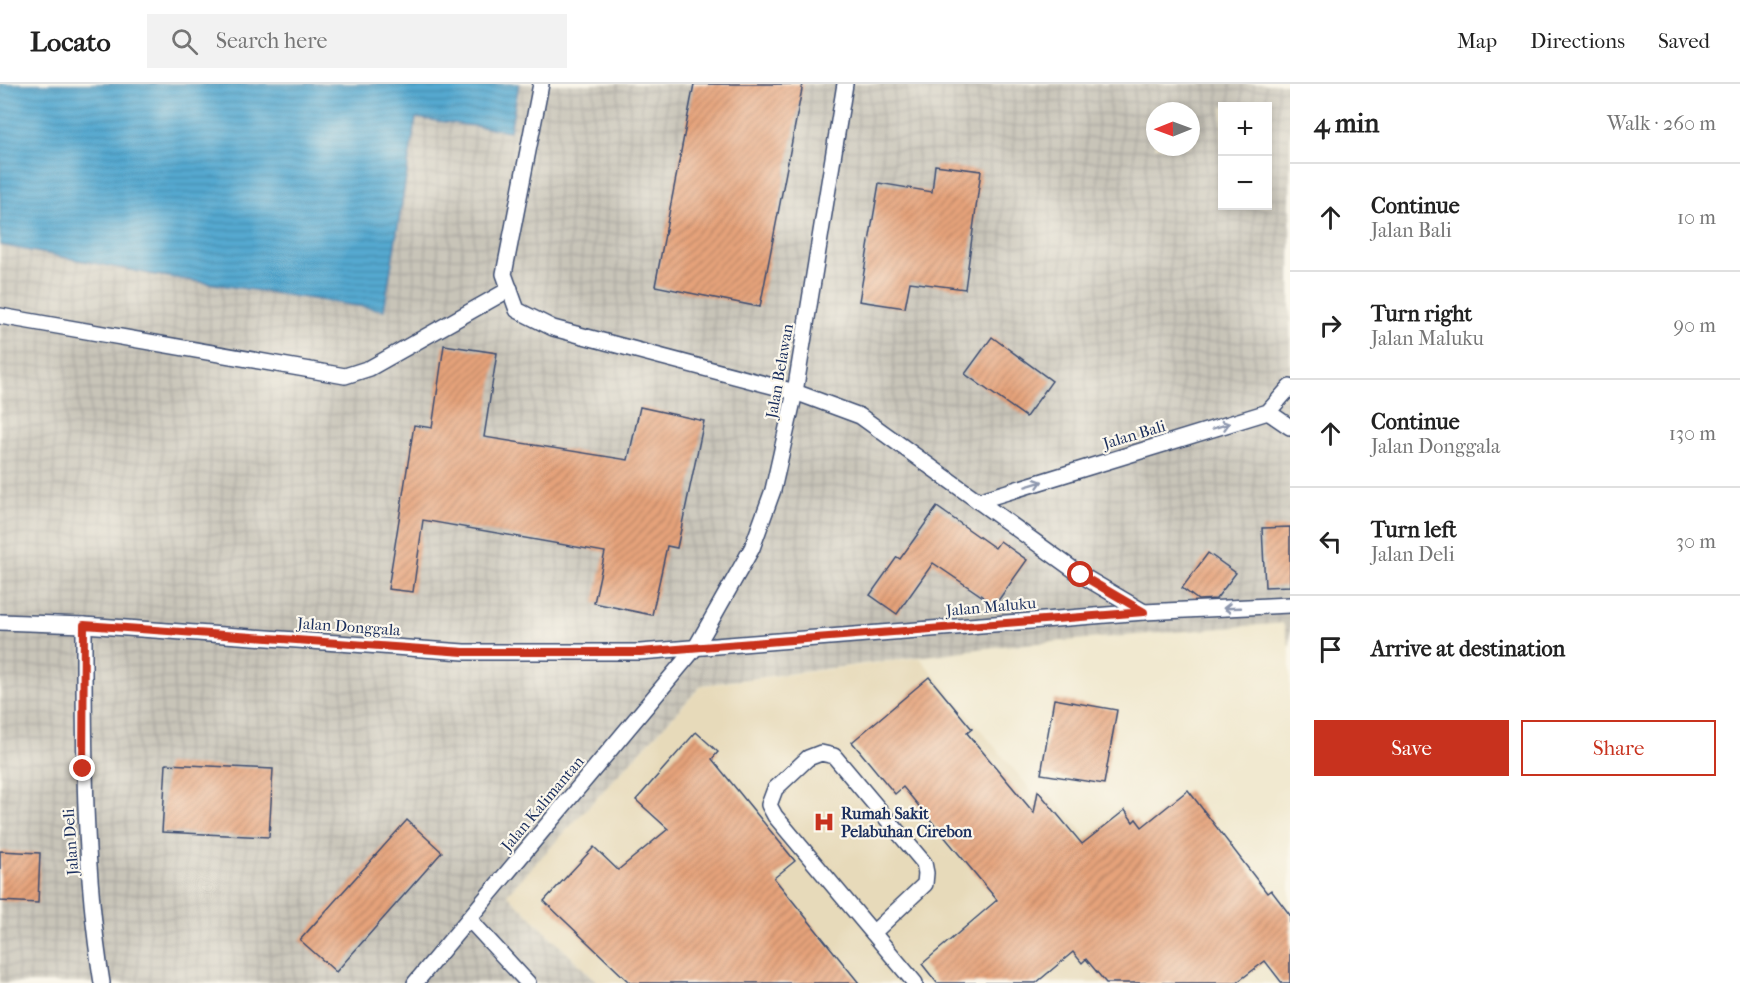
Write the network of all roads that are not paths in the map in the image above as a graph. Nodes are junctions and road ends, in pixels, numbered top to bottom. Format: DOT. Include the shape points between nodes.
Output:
graph roads {
  1 [pos="541,84"];
  2 [pos="845,84"];
  3 [pos="510,289"];
  4 [pos="0,316"];
  5 [pos="1290,387"];
  6 [pos="795,392"];
  7 [pos="1268,412"];
  8 [pos="1290,428"];
  9 [pos="978,501"];
  10 [pos="1290,605"];
  11 [pos="1144,612"];
  12 [pos="0,622"];
  13 [pos="84,625"];
  14 [pos="696,647"];
  15 [pos="469,919"];
  16 [pos="873,933"];
  17 [pos="102,983"];
  18 [pos="415,983"];
  19 [pos="528,983"];
  20 [pos="915,983"];
  1 -- 3 [label="lane" via="504,274"];
  2 -- 6 [label="lane, Jalan Belawan"];
  3 -- 4 [label="lane" via="370,368 345,376"];
  3 -- 6 [label="lane" via="517,310 553,328"];
  5 -- 7 [label="lane"];
  6 -- 9 [label="lane" via="860,416"];
  6 -- 14 [label="lane, Jalan Belawan" via="773,490 752,548"];
  7 -- 8 [label="lane"];
  9 -- 7 [label="lane, Jalan Bali, one-way"];
  9 -- 11 [label="lane" via="1081,575"];
  10 -- 11 [label="lane, Jalan Maluku, one-way"];
  11 -- 14 [label="lane, Jalan Maluku"];
  12 -- 13 [label="lane, Jalan Donggala"];
  13 -- 14 [label="lane, Jalan Donggala" via="464,652 640,652"];
  13 -- 17 [label="lane, Jalan Deli" via="83,769"];
  14 -- 15 [label="lane, Jalan Kalimantan"];
  15 -- 18 [label="lane, Jalan Kalimantan"];
  15 -- 19 [label="lane"];
  16 -- 16 [label="lane" via="774,816 770,805 775,789 808,758 821,753 834,756 924,863 927,873 925,884"];
  16 -- 20 [label="lane"];
}
